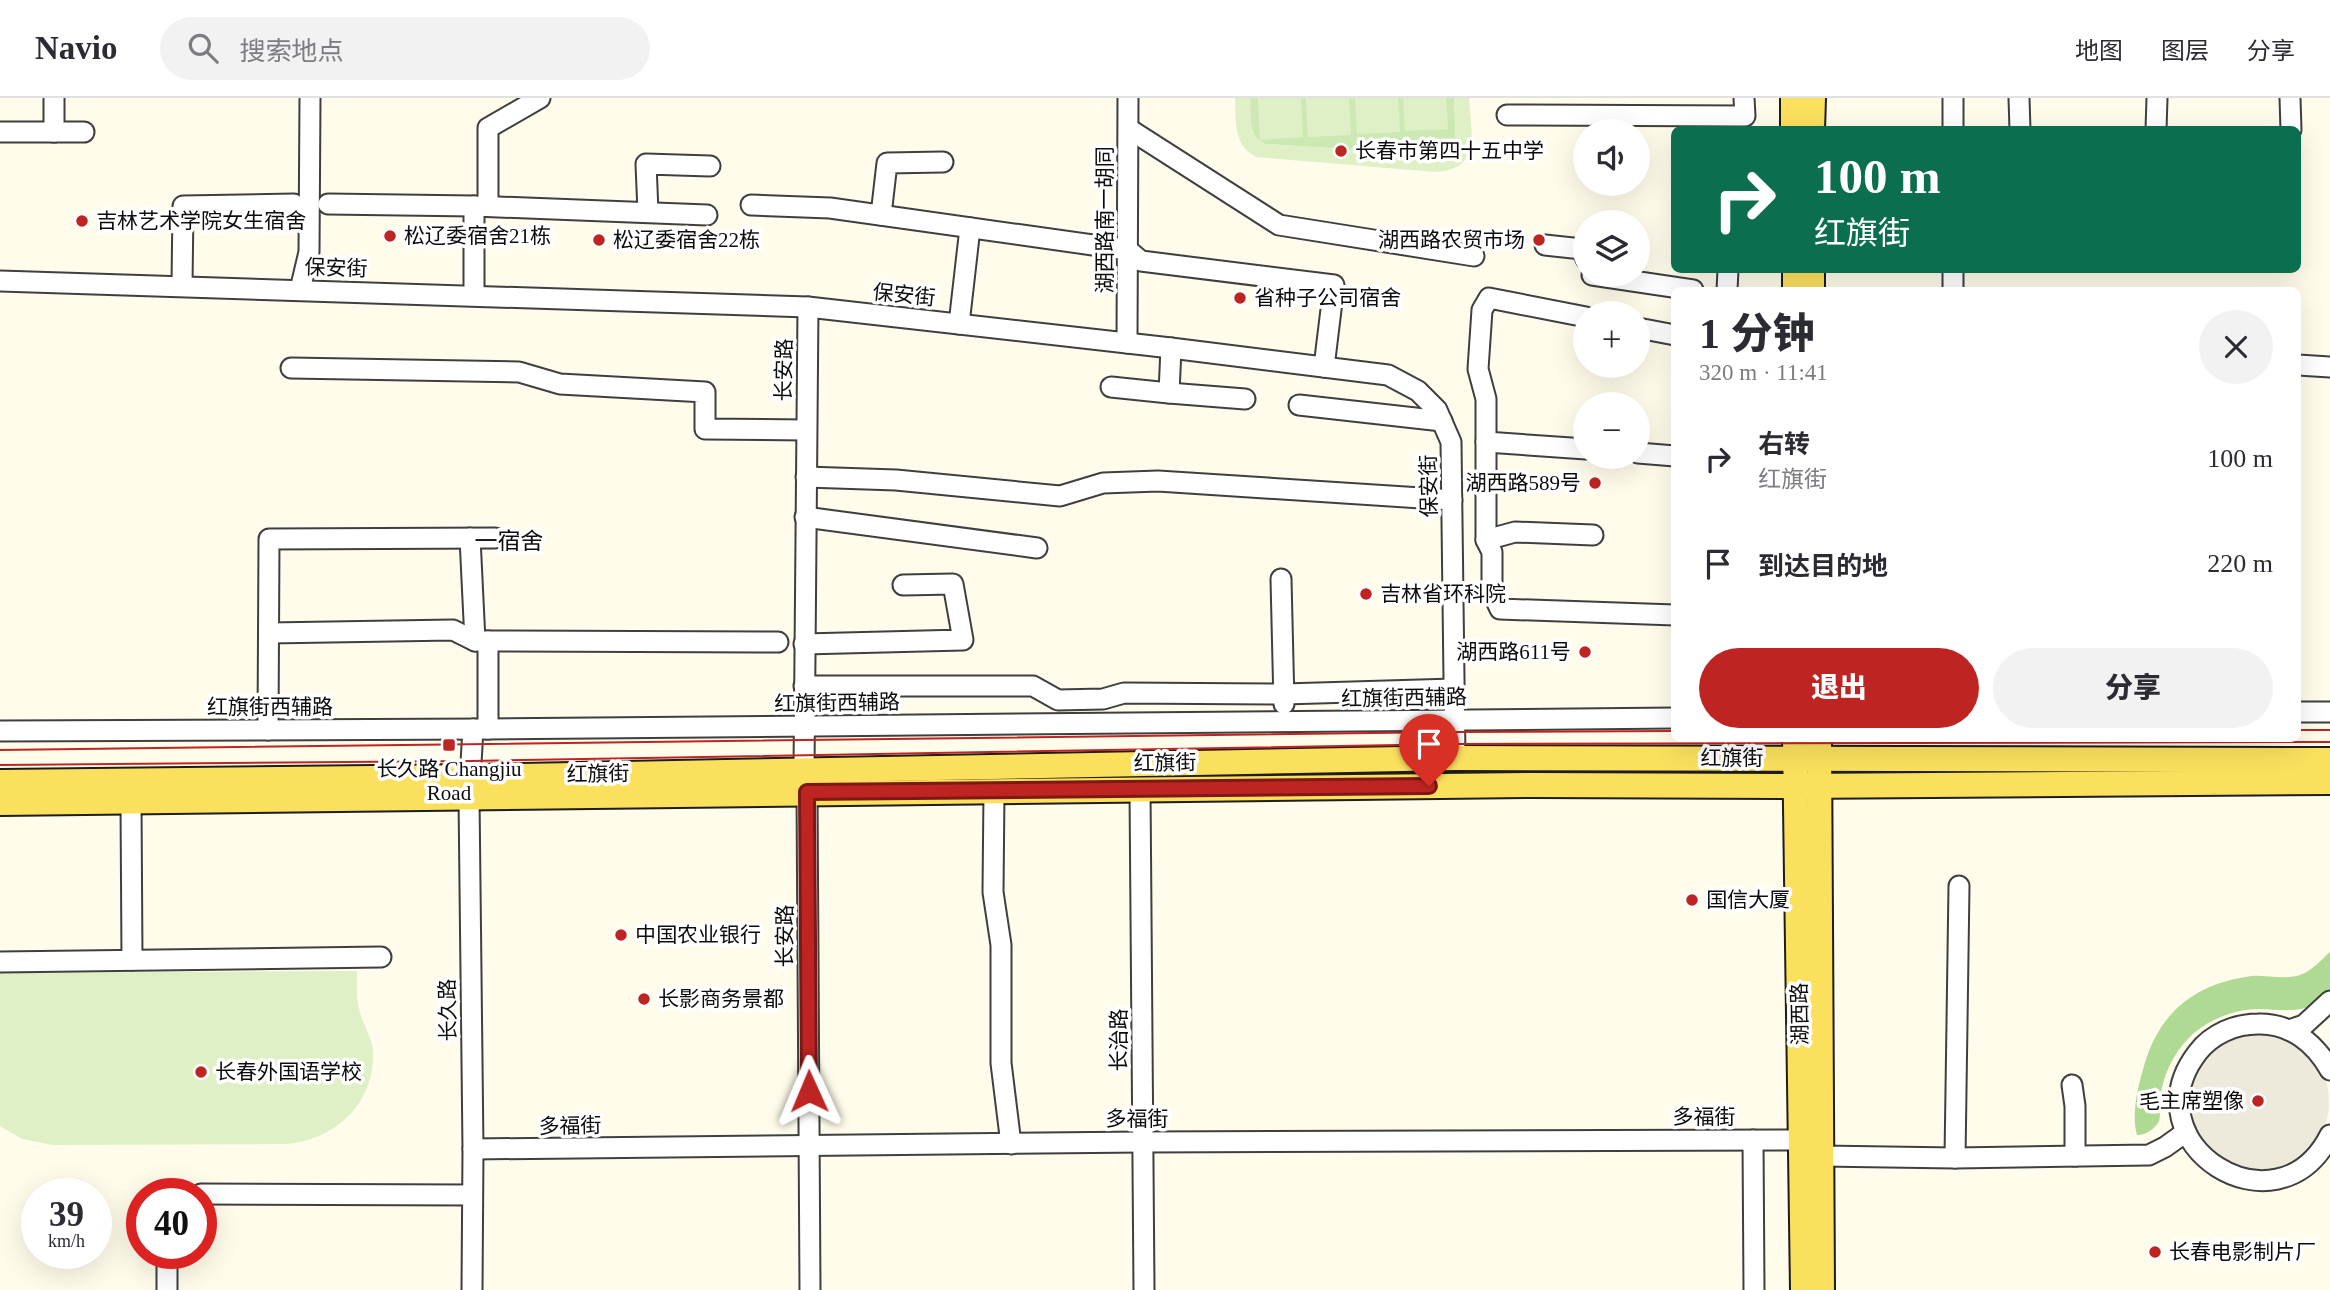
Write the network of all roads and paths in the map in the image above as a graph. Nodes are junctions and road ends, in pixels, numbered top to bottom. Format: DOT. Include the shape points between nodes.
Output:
graph roads {
  1 [pos="54,98"];
  2 [pos="310,98"];
  3 [pos="540,98"];
  4 [pos="1128,98"];
  5 [pos="1744,98"];
  6 [pos="1793,98"];
  7 [pos="1813,98"];
  8 [pos="1953,98"];
  9 [pos="2020,98"];
  10 [pos="2157,98"];
  11 [pos="2290,98"];
  12 [pos="1507,115"];
  13 [pos="1793,126"];
  14 [pos="1812,126"];
  15 [pos="1953,126"];
  16 [pos="2020,126"];
  17 [pos="2156,126"];
  18 [pos="2291,126"];
  19 [pos="1129,129"];
  20 [pos="0,132"];
  21 [pos="54,132"];
  22 [pos="84,132"];
  23 [pos="943,162"];
  24 [pos="710,166"];
  25 [pos="294,204"];
  26 [pos="328,204"];
  27 [pos="751,205"];
  28 [pos="481,206"];
  29 [pos="648,212"];
  30 [pos="707,215"];
  31 [pos="881,215"];
  32 [pos="970,228"];
  33 [pos="1545,245"];
  34 [pos="1573,248"];
  35 [pos="1128,250"];
  36 [pos="1474,256"];
  37 [pos="0,281"];
  38 [pos="1650,284"];
  39 [pos="182,286"];
  40 [pos="1673,287"];
  41 [pos="300,290"];
  42 [pos="474,295"];
  43 [pos="808,307"];
  44 [pos="1573,314"];
  45 [pos="959,324"];
  46 [pos="1650,330"];
  47 [pos="1671,334"];
  48 [pos="1127,343"];
  49 [pos="1171,348"];
  50 [pos="2301,365"];
  51 [pos="2330,366"];
  52 [pos="1324,367"];
  53 [pos="291,368"];
  54 [pos="1111,387"];
  55 [pos="1169,393"];
  56 [pos="1245,399"];
  57 [pos="1299,405"];
  58 [pos="1442,421"];
  59 [pos="806,429"];
  60 [pos="1486,442"];
  61 [pos="1573,448"];
  62 [pos="1650,454"];
  63 [pos="1671,456"];
  64 [pos="806,477"];
  65 [pos="1452,500"];
  66 [pos="806,517"];
  67 [pos="1593,535"];
  68 [pos="470,538"];
  69 [pos="495,538"];
  70 [pos="1486,540"];
  71 [pos="1037,548"];
  72 [pos="1282,579"];
  73 [pos="903,585"];
  74 [pos="1671,615"];
  75 [pos="269,633"];
  76 [pos="482,641"];
  77 [pos="778,642"];
  78 [pos="804,644"];
  79 [pos="804,686"];
  80 [pos="1454,689"];
  81 [pos="1284,694"];
  82 [pos="2301,712"];
  83 [pos="2330,712"];
  84 [pos="1671,718"];
  85 [pos="1454,720"];
  86 [pos="1285,722"];
  87 [pos="803,726"];
  88 [pos="480,729"];
  89 [pos="268,730"];
  90 [pos="0,731"];
  91 [pos="1807,749"];
  92 [pos="1455,758"];
  93 [pos="2330,760"];
  94 [pos="805,781"];
  95 [pos="0,782"];
  96 [pos="2330,782"];
  97 [pos="1808,786"];
  98 [pos="469,787"];
  99 [pos="1140,789"];
  100 [pos="994,790"];
  101 [pos="131,802"];
  102 [pos="0,803"];
  103 [pos="1959,886"];
  104 [pos="381,957"];
  105 [pos="132,960"];
  106 [pos="0,962"];
  107 [pos="2330,1001"];
  108 [pos="2289,1030"];
  109 [pos="2330,1068"];
  110 [pos="2072,1085"];
  111 [pos="2186,1132"];
  112 [pos="2330,1135"];
  113 [pos="1753,1140"];
  114 [pos="1802,1140"];
  115 [pos="1143,1142"];
  116 [pos="1011,1144"];
  117 [pos="810,1146"];
  118 [pos="473,1149"];
  119 [pos="1821,1156"];
  120 [pos="2075,1156"];
  121 [pos="1955,1158"];
  122 [pos="217,1194"];
  123 [pos="472,1195"];
  124 [pos="167,1269"];
  125 [pos="167,1290"];
  126 [pos="472,1290"];
  127 [pos="810,1290"];
  128 [pos="1144,1290"];
  129 [pos="1754,1290"];
  130 [pos="1803,1290"];
  131 [pos="1822,1290"];
  1 -- 21 [label="street"];
  2 -- 41 [label="street" via="309,252"];
  3 -- 28 [label="street" via="488,128"];
  4 -- 19 [label="street, 湖西路南一胡同"];
  5 -- 12 [label="street" via="1745,116"];
  6 -- 13 [label="main road"];
  7 -- 14 [label="main road"];
  8 -- 15 [label="street"];
  9 -- 16 [label="street"];
  10 -- 17 [label="street"];
  11 -- 18 [label="street"];
  19 -- 35 [label="street, 湖西路南一胡同"];
  19 -- 36 [label="street" via="1279,225"];
  20 -- 21 [label="street"];
  21 -- 22 [label="street"];
  23 -- 31 [label="street" via="887,163"];
  24 -- 29 [label="street" via="646,164"];
  25 -- 39 [label="street" via="183,206"];
  26 -- 28 [label="street"];
  27 -- 31 [label="street"];
  28 -- 29 [label="street"];
  28 -- 42 [label="street"];
  29 -- 30 [label="street"];
  31 -- 32 [label="street"];
  32 -- 35 [label="street"];
  32 -- 45 [label="street"];
  33 -- 34 [label="street"];
  35 -- 48 [label="street, 湖西路南一胡同"];
  35 -- 52 [label="street" via="1141,261 1334,285"];
  37 -- 39 [label="street, 保安街"];
  38 -- 40 [label="street"];
  39 -- 41 [label="street, 保安街"];
  41 -- 42 [label="street, 保安街"];
  42 -- 43 [label="street, 保安街"];
  43 -- 45 [label="street, 保安街"];
  43 -- 59 [label="street, 长安路"];
  44 -- 60 [label="street" via="1489,298 1482,310 1478,369 1486,400"];
  45 -- 48 [label="street, 保安街"];
  46 -- 47 [label="street"];
  48 -- 49 [label="street, 保安街"];
  49 -- 52 [label="street, 保安街"];
  49 -- 55 [label="street"];
  50 -- 51 [label="street"];
  52 -- 58 [label="street, 保安街" via="1388,375 1418,391"];
  53 -- 59 [label="street" via="519,372 560,384 705,392 705,429"];
  54 -- 55 [label="street"];
  55 -- 56 [label="street"];
  57 -- 58 [label="street"];
  58 -- 65 [label="street, 保安街" via="1451,442"];
  59 -- 64 [label="street, 长安路"];
  60 -- 61 [label="street"];
  60 -- 70 [label="street"];
  62 -- 63 [label="street"];
  64 -- 65 [label="street" via="896,480 1060,496 1103,483 1158,481"];
  64 -- 66 [label="street, 长安路"];
  65 -- 80 [label="street, 保安街"];
  66 -- 71 [label="street"];
  66 -- 78 [label="street, 长安路"];
  67 -- 70 [label="street" via="1515,532"];
  68 -- 69 [label="street"];
  68 -- 75 [label="street" via="269,539"];
  68 -- 76 [label="street, 长久路"];
  70 -- 74 [label="street" via="1492,552 1492,592 1500,609"];
  72 -- 81 [label="street"];
  73 -- 78 [label="street" via="953,584 963,640"];
  75 -- 76 [label="street" via="453,630"];
  75 -- 89 [label="street"];
  76 -- 77 [label="street"];
  76 -- 88 [label="street, 长久路"];
  78 -- 79 [label="street, 长安路"];
  79 -- 81 [label="street" via="1033,686 1058,699 1103,699 1124,693"];
  79 -- 87 [label="street, 长安路"];
  80 -- 81 [label="street"];
  80 -- 85 [label="street, 保安街"];
  81 -- 86 [label="street"];
  82 -- 83 [label="street"];
  84 -- 85 [label="street, 红旗街西辅路"];
  85 -- 86 [label="street, 红旗街西辅路"];
  85 -- 92 [label="street, 保安街"];
  86 -- 87 [label="street, 红旗街西辅路"];
  87 -- 88 [label="street, 红旗街西辅路"];
  87 -- 94 [label="street, 长安路"];
  88 -- 89 [label="street, 红旗街西辅路"];
  88 -- 98 [label="street, 长久路"];
  89 -- 90 [label="street, 红旗街西辅路"];
  91 -- 92 [label="main road, 红旗街"];
  91 -- 93 [label="main road, 红旗街"];
  91 -- 97 [label="main road, 湖西路"];
  92 -- 94 [label="main road, 红旗街"];
  94 -- 98 [label="main road, 红旗街"];
  94 -- 100 [label="main road, 红旗街"];
  94 -- 117 [label="street, 长安路"];
  95 -- 98 [label="main road, 红旗街"];
  96 -- 97 [label="main road, 红旗街"];
  97 -- 99 [label="main road, 红旗街"];
  97 -- 114 [label="main road, 湖西路"];
  97 -- 119 [label="main road, 湖西路"];
  98 -- 101 [label="main road, 红旗街"];
  98 -- 118 [label="street, 长久路"];
  99 -- 100 [label="main road, 红旗街"];
  99 -- 115 [label="street, 长治路"];
  100 -- 116 [label="street" via="993,892 1001,946 1001,1063"];
  101 -- 102 [label="main road, 红旗街"];
  101 -- 105 [label="street"];
  103 -- 121 [label="street"];
  104 -- 105 [label="street"];
  105 -- 106 [label="street"];
  107 -- 108 [label="street" via="2304,1025"];
  108 -- 109 [label="street" via="2313,1045"];
  108 -- 111 [label="street" via="2249,1024 2231,1028 2202,1047 2191,1061 2180,1096"];
  110 -- 120 [label="street"];
  111 -- 112 [label="street" via="2208,1162 2241,1179 2259,1181 2278,1179 2309,1163"];
  111 -- 120 [label="street" via="2149,1155"];
  113 -- 114 [label="street, 多福街"];
  113 -- 115 [label="street, 多福街"];
  113 -- 129 [label="street"];
  114 -- 130 [label="main road, 湖西路"];
  115 -- 116 [label="street, 多福街"];
  115 -- 128 [label="street, 长治路"];
  116 -- 117 [label="street, 多福街"];
  117 -- 118 [label="street, 多福街"];
  117 -- 127 [label="street, 长安路"];
  118 -- 123 [label="street, 长久路"];
  119 -- 121 [label="street"];
  119 -- 131 [label="main road, 湖西路"];
  120 -- 121 [label="street"];
  122 -- 123 [label="street"];
  123 -- 126 [label="street, 长久路"];
  124 -- 125 [label="street"];
}
